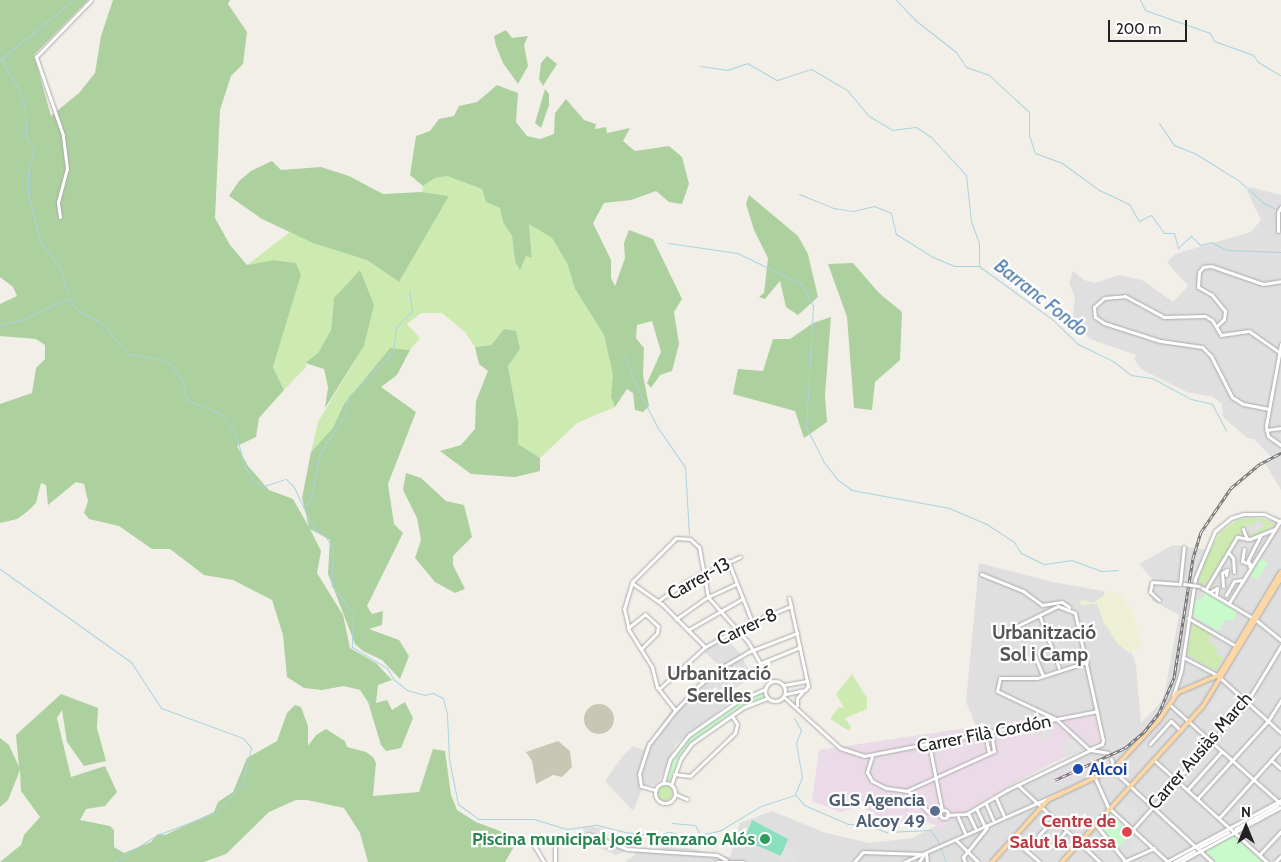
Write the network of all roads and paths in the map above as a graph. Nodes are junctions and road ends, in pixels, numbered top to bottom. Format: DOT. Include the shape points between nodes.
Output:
graph roads {
  1 [pos="92,0"];
  2 [pos="1281,207"];
  3 [pos="60,217"];
  4 [pos="1278,231"];
  5 [pos="1281,281"];
  6 [pos="1217,326"];
  7 [pos="1281,344"];
  8 [pos="1280,352"];
  9 [pos="1269,409"];
  10 [pos="1281,428"];
  11 [pos="1266,430"];
  12 [pos="1281,445"];
  13 [pos="1281,522"];
  14 [pos="1243,529"];
  15 [pos="1275,529"];
  16 [pos="1263,534"];
  17 [pos="1269,537"];
  18 [pos="1247,539"];
  19 [pos="1184,547"];
  20 [pos="1244,549"];
  21 [pos="1228,552"];
  22 [pos="740,557"];
  23 [pos="728,562"];
  24 [pos="1251,566"];
  25 [pos="1217,570"];
  26 [pos="1234,572"];
  27 [pos="1281,572"];
  28 [pos="703,573"];
  29 [pos="981,574"];
  30 [pos="1281,578"];
  31 [pos="1243,580"];
  32 [pos="632,582"];
  33 [pos="736,584"];
  34 [pos="1182,584"];
  35 [pos="1221,584"];
  36 [pos="1206,589"];
  37 [pos="1210,592"];
  38 [pos="1216,595"];
  39 [pos="1226,595"];
  40 [pos="708,598"];
  41 [pos="789,598"];
  42 [pos="742,599"];
  43 [pos="1159,600"];
  44 [pos="658,601"];
  45 [pos="1229,603"];
  46 [pos="791,606"];
  47 [pos="718,611"];
  48 [pos="1075,613"];
  49 [pos="1040,616"];
  50 [pos="1188,618"];
  51 [pos="676,619"];
  52 [pos="1254,619"];
  53 [pos="752,622"];
  54 [pos="628,628"];
  55 [pos="1012,629"];
  56 [pos="688,630"];
  57 [pos="735,630"];
  58 [pos="797,633"];
  59 [pos="1281,640"];
  60 [pos="1236,646"];
  61 [pos="1281,646"];
  62 [pos="705,647"];
  63 [pos="800,647"];
  64 [pos="641,649"];
  65 [pos="1032,649"];
  66 [pos="754,650"];
  67 [pos="1183,657"];
  68 [pos="1087,662"];
  69 [pos="761,663"];
  70 [pos="1059,668"];
  71 [pos="1043,676"];
  72 [pos="1219,677"];
  73 [pos="1207,680"];
  74 [pos="807,681"];
  75 [pos="771,682"];
  76 [pos="784,685"];
  77 [pos="659,689"];
  78 [pos="765,689"];
  79 [pos="804,690"];
  80 [pos="1212,691"];
  81 [pos="785,695"];
  82 [pos="767,698"];
  83 [pos="1281,700"];
  84 [pos="1170,702"];
  85 [pos="1247,702"];
  86 [pos="797,705"];
  87 [pos="676,710"];
  88 [pos="1097,711"];
  89 [pos="732,716"];
  90 [pos="1056,719"];
  91 [pos="1189,721"];
  92 [pos="1268,722"];
  93 [pos="1181,730"];
  94 [pos="991,732"];
  95 [pos="985,733"];
  96 [pos="1281,733"];
  97 [pos="1212,742"];
  98 [pos="929,744"];
  99 [pos="1150,744"];
  100 [pos="1281,749"];
  101 [pos="1088,750"];
  102 [pos="1222,751"];
  103 [pos="991,752"];
  104 [pos="1108,753"];
  105 [pos="872,756"];
  106 [pos="1111,759"];
  107 [pos="1154,760"];
  108 [pos="1233,760"];
  109 [pos="1271,760"];
  110 [pos="1281,769"];
  111 [pos="674,774"];
  112 [pos="936,777"];
  113 [pos="1095,778"];
  114 [pos="1254,779"];
  115 [pos="1176,780"];
  116 [pos="663,783"];
  117 [pos="671,785"];
  118 [pos="1019,786"];
  119 [pos="1130,787"];
  120 [pos="1072,789"];
  121 [pos="655,790"];
  122 [pos="1187,790"];
  123 [pos="906,791"];
  124 [pos="675,794"];
  125 [pos="996,798"];
  126 [pos="686,799"];
  127 [pos="1198,799"];
  128 [pos="1036,803"];
  129 [pos="1280,803"];
  130 [pos="986,804"];
  131 [pos="1152,807"];
  132 [pos="1041,808"];
  133 [pos="1110,809"];
  134 [pos="942,810"];
  135 [pos="977,810"];
  136 [pos="940,815"];
  137 [pos="947,815"];
  138 [pos="969,815"];
  139 [pos="1004,816"];
  140 [pos="958,817"];
  141 [pos="1219,818"];
  142 [pos="993,820"];
  143 [pos="1053,820"];
  144 [pos="985,825"];
  145 [pos="1096,825"];
  146 [pos="975,828"];
  147 [pos="1133,829"];
  148 [pos="1229,830"];
  149 [pos="1066,831"];
  150 [pos="1234,831"];
  151 [pos="1281,831"];
  152 [pos="965,833"];
  153 [pos="588,834"];
  154 [pos="1039,835"];
  155 [pos="1013,839"];
  156 [pos="955,841"];
  157 [pos="1079,843"];
  158 [pos="1051,847"];
  159 [pos="1154,848"];
  160 [pos="1195,848"];
  161 [pos="1200,849"];
  162 [pos="968,852"];
  163 [pos="925,853"];
  164 [pos="908,854"];
  165 [pos="918,854"];
  166 [pos="1259,855"];
  167 [pos="1281,856"];
  168 [pos="726,860"];
  169 [pos="907,861"];
  170 [pos="919,861"];
  171 [pos="1124,861"];
  172 [pos="544,862"];
  173 [pos="555,862"];
  174 [pos="716,862"];
  175 [pos="743,862"];
  176 [pos="854,862"];
  177 [pos="927,862"];
  178 [pos="965,862"];
  179 [pos="978,862"];
  180 [pos="992,862"];
  181 [pos="1039,862"];
  182 [pos="1062,862"];
  183 [pos="1100,862"];
  184 [pos="1166,862"];
  185 [pos="1174,862"];
  186 [pos="1180,862"];
  187 [pos="1212,862"];
  188 [pos="1267,862"];
  189 [pos="1275,862"];
  1 -- 3 [label="street" via="36,57 63,135 66,169 58,198"];
  2 -- 4 [label="street"];
  5 -- 6 [label="street" via="1263,284 1207,266 1199,272 1198,287 1212,295 1225,311 1224,319"];
  6 -- 8 [label="street" via="1223,336 1249,331"];
  6 -- 9 [label="street" via="1205,316 1177,319 1159,316 1125,296 1104,298 1094,307 1095,317 1104,322 1160,341 1202,347 1211,356 1232,397 1243,404"];
  7 -- 8 [label="street"];
  8 -- 9 [label="street"];
  9 -- 11 [label="street"];
  10 -- 11 [label="street"];
  11 -- 12 [label="street" via="1270,438"];
  13 -- 15 [label="street"];
  13 -- 50 [label="street" via="1264,514 1251,513 1236,515 1219,527 1198,567"];
  14 -- 18 [label="street"];
  15 -- 16 [label="street"];
  15 -- 17 [label="street"];
  16 -- 17 [label="street"];
  16 -- 18 [label="street"];
  16 -- 24 [label="street" via="1248,560"];
  17 -- 24 [label="street"];
  18 -- 21 [label="street" via="1236,538"];
  19 -- 34 [label="street"];
  20 -- 24 [label="street" via="1242,561"];
  21 -- 25 [label="street"];
  21 -- 26 [label="street" via="1233,558"];
  22 -- 23 [label="street, Carrer-13"];
  23 -- 28 [label="street, Carrer-13"];
  23 -- 33 [label="street"];
  24 -- 31 [label="street"];
  25 -- 35 [label="street" via="1225,575"];
  25 -- 36 [label="street"];
  27 -- 52 [label="main road"];
  28 -- 32 [label="street" via="699,547 693,541 680,537 668,542"];
  28 -- 40 [label="street"];
  28 -- 44 [label="street, Carrer-13"];
  29 -- 48 [label="street" via="1017,588 1042,605 1062,602"];
  30 -- 52 [label="main road"];
  31 -- 39 [label="street" via="1234,580"];
  31 -- 45 [label="street"];
  32 -- 44 [label="street"];
  32 -- 54 [label="street" via="624,609"];
  33 -- 40 [label="street"];
  33 -- 42 [label="street"];
  34 -- 36 [label="street, bridge"];
  34 -- 43 [label="street" via="1152,582 1150,592"];
  36 -- 37 [label="street"];
  37 -- 38 [label="street"];
  37 -- 38 [label="street" via="1217,588"];
  38 -- 45 [label="street"];
  40 -- 47 [label="street"];
  40 -- 51 [label="street"];
  41 -- 46 [label="street"];
  42 -- 47 [label="street"];
  42 -- 53 [label="street"];
  44 -- 51 [label="street"];
  45 -- 52 [label="street"];
  46 -- 53 [label="street, Carrer-8"];
  46 -- 58 [label="street"];
  47 -- 56 [label="street"];
  47 -- 57 [label="street"];
  48 -- 49 [label="street" via="1058,606"];
  48 -- 68 [label="street"];
  49 -- 55 [label="street"];
  49 -- 70 [label="street"];
  50 -- 60 [label="street"];
  50 -- 67 [label="street"];
  51 -- 56 [label="street"];
  52 -- 59 [label="street"];
  52 -- 60 [label="main road"];
  52 -- 72 [label="main road"];
  53 -- 57 [label="street, Carrer-8"];
  54 -- 64 [label="street"];
  54 -- 64 [label="street" via="645,614 658,626 657,633"];
  56 -- 62 [label="street"];
  57 -- 62 [label="street, Carrer-8"];
  57 -- 66 [label="street"];
  58 -- 63 [label="street"];
  58 -- 66 [label="street"];
  60 -- 72 [label="main road"];
  61 -- 85 [label="street, Carrer Ausiàs March"];
  62 -- 77 [label="street, Carrer-8"];
  63 -- 69 [label="street"];
  63 -- 74 [label="street"];
  64 -- 77 [label="street"];
  65 -- 71 [label="street"];
  66 -- 69 [label="street"];
  66 -- 87 [label="street" via="705,680"];
  67 -- 72 [label="street"];
  67 -- 84 [label="street"];
  68 -- 70 [label="street"];
  68 -- 88 [label="street"];
  69 -- 75 [label="street"];
  70 -- 71 [label="street"];
  71 -- 90 [label="street" via="1000,678 997,691"];
  72 -- 73 [label="main road"];
  72 -- 80 [label="main road"];
  72 -- 85 [label="street"];
  73 -- 80 [label="main road"];
  73 -- 84 [label="main road" via="1184,687"];
  74 -- 76 [label="street"];
  74 -- 79 [label="street"];
  75 -- 76 [label="street"];
  75 -- 78 [label="street"];
  76 -- 81 [label="street"];
  77 -- 87 [label="street"];
  78 -- 82 [label="street"];
  78 -- 116 [label="street" via="738,701 689,734 670,759"];
  79 -- 81 [label="street"];
  79 -- 86 [label="street" via="797,697"];
  80 -- 91 [label="main road"];
  81 -- 82 [label="street" via="776,702"];
  81 -- 86 [label="street"];
  82 -- 89 [label="street"];
  83 -- 92 [label="street"];
  84 -- 91 [label="street"];
  84 -- 113 [label="main road, bridge" via="1140,742 1116,766"];
  85 -- 92 [label="street"];
  85 -- 97 [label="street, Carrer Ausiàs March"];
  86 -- 105 [label="street" via="840,748"];
  87 -- 121 [label="street" via="649,744 639,774 642,786"];
  88 -- 90 [label="street, Carrer Filà Cordón"];
  88 -- 101 [label="street" via="1103,740 1102,744"];
  89 -- 111 [label="street" via="691,744"];
  89 -- 111 [label="street" via="737,724 735,733 692,775"];
  90 -- 94 [label="street, Carrer Filà Cordón"];
  90 -- 101 [label="street"];
  91 -- 93 [label="main road"];
  91 -- 97 [label="street"];
  92 -- 96 [label="street"];
  92 -- 108 [label="street"];
  93 -- 99 [label="street" via="1171,721"];
  93 -- 107 [label="main road"];
  94 -- 95 [label="street, Carrer Filà Cordón"];
  94 -- 103 [label="street"];
  95 -- 98 [label="street, Carrer Filà Cordón"];
  95 -- 103 [label="street"];
  97 -- 102 [label="street"];
  97 -- 115 [label="street, Carrer Ausiàs March"];
  98 -- 105 [label="street, Carrer Filà Cordón"];
  98 -- 112 [label="street"];
  100 -- 109 [label="street"];
  101 -- 104 [label="street"];
  101 -- 118 [label="street"];
  102 -- 108 [label="street"];
  102 -- 122 [label="street"];
  103 -- 112 [label="street"];
  105 -- 123 [label="street" via="867,768 871,780 886,788"];
  106 -- 119 [label="street" via="1117,774"];
  107 -- 115 [label="street"];
  107 -- 119 [label="main road"];
  108 -- 114 [label="street"];
  108 -- 127 [label="street"];
  109 -- 110 [label="street"];
  109 -- 114 [label="street"];
  111 -- 117 [label="street"];
  112 -- 123 [label="street"];
  112 -- 134 [label="street"];
  113 -- 120 [label="main road"];
  113 -- 133 [label="street"];
  114 -- 129 [label="street"];
  114 -- 141 [label="street"];
  115 -- 122 [label="street"];
  115 -- 131 [label="street, Carrer Ausiàs March"];
  116 -- 117 [label="street"];
  116 -- 121 [label="street"];
  117 -- 124 [label="street"];
  118 -- 128 [label="street"];
  118 -- 137 [label="street" via="966,814"];
  119 -- 131 [label="street"];
  119 -- 133 [label="main road"];
  120 -- 128 [label="street"];
  120 -- 132 [label="main road" via="1049,800"];
  121 -- 124 [label="street" via="655,796 661,803 670,802"];
  122 -- 127 [label="street"];
  123 -- 136 [label="street" via="927,811"];
  124 -- 126 [label="street"];
  125 -- 139 [label="street"];
  127 -- 141 [label="street"];
  128 -- 132 [label="street"];
  128 -- 144 [label="street"];
  129 -- 148 [label="street"];
  129 -- 150 [label="street"];
  130 -- 142 [label="street"];
  131 -- 147 [label="street, Carrer Ausiàs March"];
  131 -- 160 [label="street"];
  132 -- 143 [label="street"];
  132 -- 155 [label="main road"];
  133 -- 145 [label="main road"];
  133 -- 147 [label="street"];
  134 -- 136 [label="street"];
  134 -- 137 [label="street"];
  135 -- 144 [label="street"];
  136 -- 137 [label="street" via="944,818"];
  138 -- 146 [label="street"];
  140 -- 152 [label="street"];
  141 -- 148 [label="street"];
  143 -- 149 [label="street"];
  143 -- 154 [label="street"];
  144 -- 156 [label="street"];
  144 -- 162 [label="street"];
  145 -- 157 [label="main road"];
  145 -- 171 [label="street"];
  147 -- 159 [label="street"];
  148 -- 150 [label="street"];
  148 -- 160 [label="street"];
  148 -- 161 [label="street"];
  149 -- 157 [label="street"];
  149 -- 158 [label="street"];
  150 -- 161 [label="street"];
  150 -- 166 [label="street"];
  151 -- 166 [label="street"];
  153 -- 168 [label="street" via="626,849 717,854"];
  155 -- 180 [label="main road"];
  155 -- 181 [label="street"];
  156 -- 162 [label="street"];
  156 -- 163 [label="street"];
  157 -- 182 [label="main road"];
  157 -- 183 [label="street"];
  159 -- 171 [label="street"];
  159 -- 184 [label="street"];
  160 -- 161 [label="street"];
  160 -- 184 [label="street"];
  160 -- 185 [label="street"];
  161 -- 186 [label="street"];
  161 -- 187 [label="street"];
  162 -- 178 [label="street" via="963,857"];
  162 -- 179 [label="street"];
  163 -- 165 [label="street"];
  163 -- 170 [label="street"];
  163 -- 177 [label="street"];
  164 -- 165 [label="street"];
  164 -- 169 [label="street"];
  164 -- 176 [label="street" via="863,852"];
  165 -- 169 [label="street"];
  165 -- 170 [label="street"];
  166 -- 188 [label="street"];
  167 -- 189 [label="street"];
  168 -- 174 [label="street"];
  168 -- 175 [label="street"];
  172 -- 173 [label="street" via="533,844 536,837 555,842"];
}
